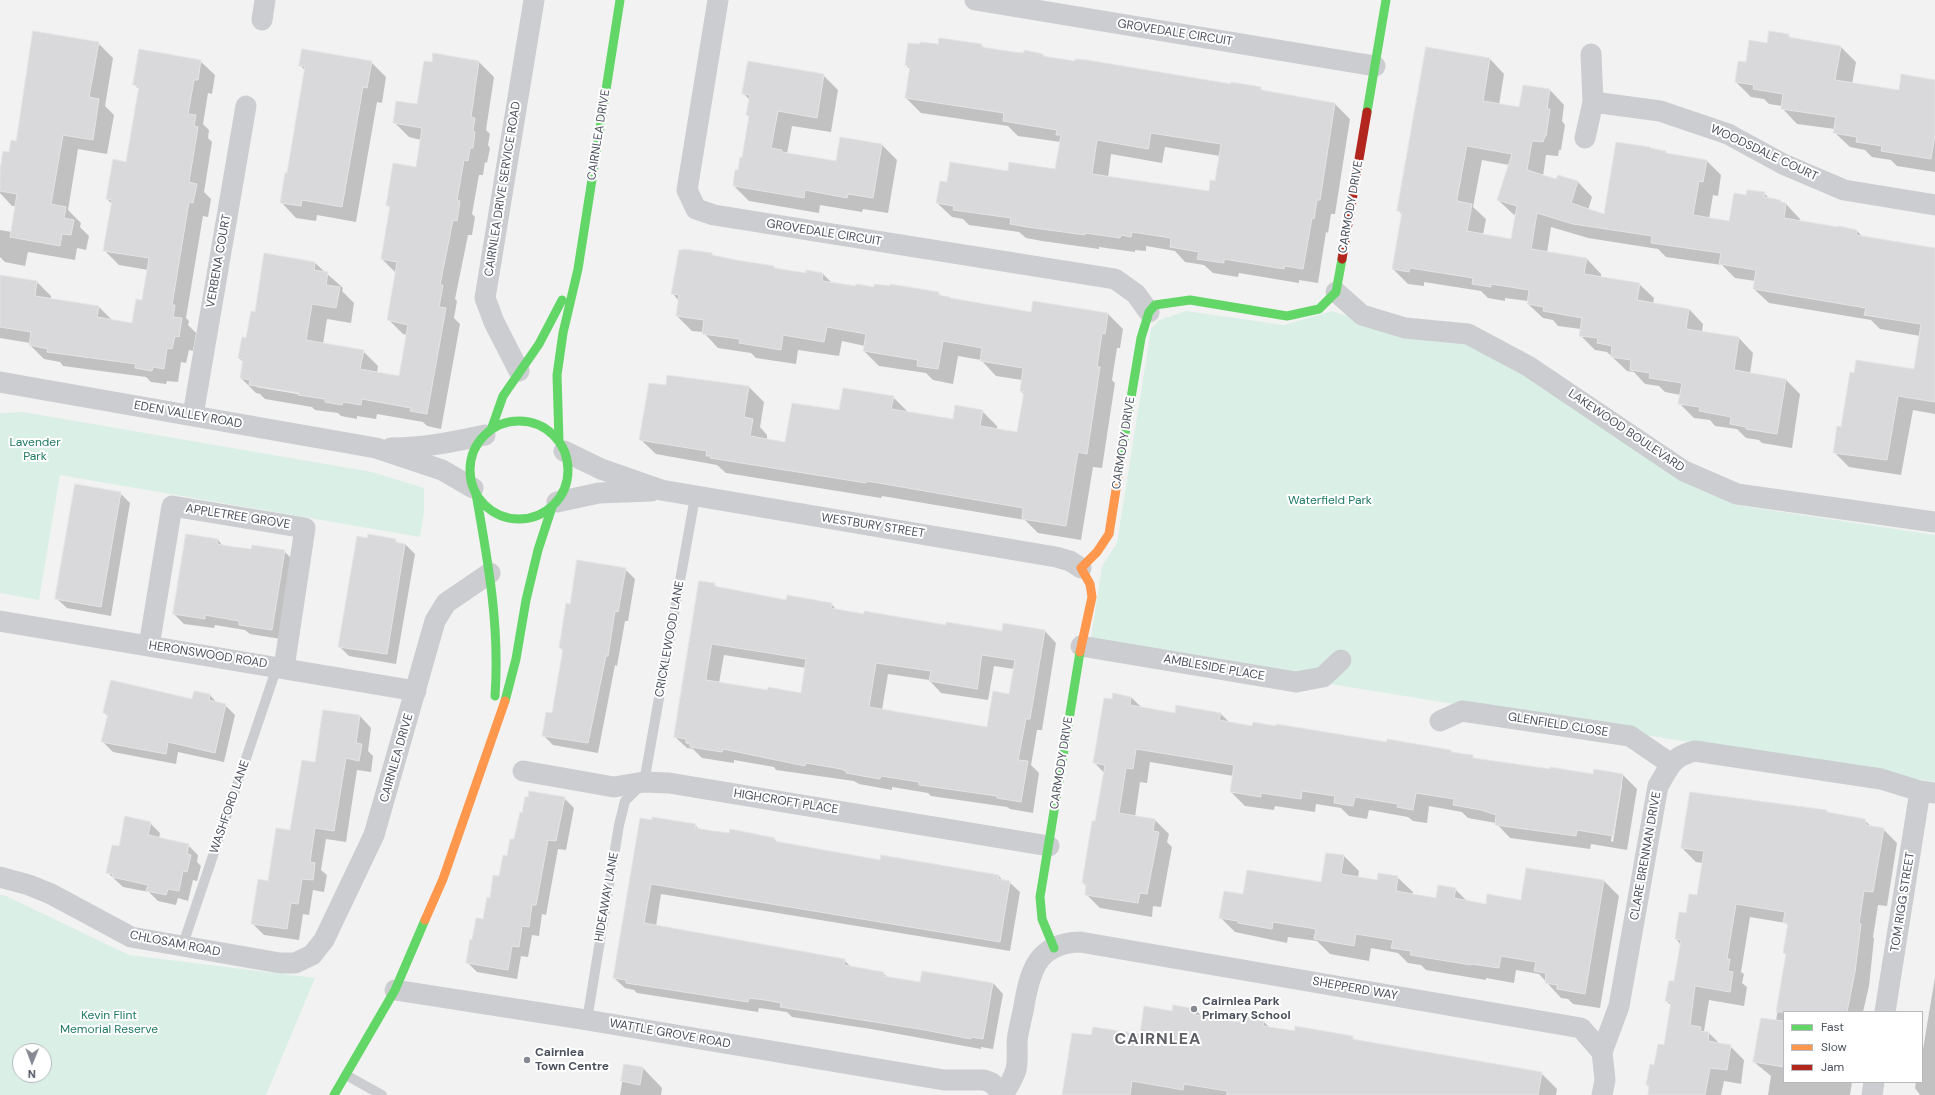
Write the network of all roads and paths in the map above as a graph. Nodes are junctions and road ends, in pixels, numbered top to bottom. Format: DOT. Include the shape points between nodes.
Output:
graph roads {
  1 [pos="534,0"];
  2 [pos="620,0"];
  3 [pos="718,0"];
  4 [pos="975,0"];
  5 [pos="1386,0"];
  6 [pos="1592,54"];
  7 [pos="1375,66"];
  8 [pos="1593,102"];
  9 [pos="246,106"];
  10 [pos="1585,138"];
  11 [pos="1935,205"];
  12 [pos="578,269"];
  13 [pos="1336,292"];
  14 [pos="1149,312"];
  15 [pos="519,371"];
  16 [pos="0,382"];
  17 [pos="193,415"];
  18 [pos="488,433"];
  19 [pos="562,446"];
  20 [pos="376,448"];
  21 [pos="662,490"];
  22 [pos="474,491"];
  23 [pos="695,497"];
  24 [pos="555,504"];
  25 [pos="1935,522"];
  26 [pos="1081,568"];
  27 [pos="490,573"];
  28 [pos="0,621"];
  29 [pos="149,646"];
  30 [pos="1081,646"];
  31 [pos="1341,660"];
  32 [pos="280,667"];
  33 [pos="416,691"];
  34 [pos="1440,721"];
  35 [pos="489,747"];
  36 [pos="1671,764"];
  37 [pos="523,771"];
  38 [pos="644,782"];
  39 [pos="1928,792"];
  40 [pos="1049,846"];
  41 [pos="0,877"];
  42 [pos="182,947"];
  43 [pos="1054,948"];
  44 [pos="312,956"];
  45 [pos="395,990"];
  46 [pos="1885,1011"];
  47 [pos="587,1020"];
  48 [pos="1602,1052"];
  49 [pos="346,1075"];
  50 [pos="1874,1083"];
  51 [pos="993,1093"];
  52 [pos="334,1095"];
  53 [pos="382,1095"];
  54 [pos="1602,1095"];
  55 [pos="1872,1095"];
  1 -- 15 [label="street, CAIRNLEA DRIVE SERVICE ROAD" via="485,298"];
  2 -- 12 [label="street, CAIRNLEA DRIVE"];
  3 -- 14 [label="street, GROVEDALE CIRCUIT" via="687,190 696,209 714,215 1115,279 1136,294"];
  4 -- 7 [label="street, GROVEDALE CIRCUIT"];
  5 -- 7 [label="street, CARMODY DRIVE"];
  6 -- 8 [label="street"];
  7 -- 13 [label="street, CARMODY DRIVE"];
  8 -- 10 [label="street"];
  8 -- 11 [label="street, WOODSDALE COURT" via="1660,111 1720,131 1783,164 1844,190"];
  9 -- 17 [label="street, VERBENA COURT"];
  12 -- 15 [label="street, CAIRNLEA DRIVE" via="540,344"];
  12 -- 19 [label="street, CAIRNLEA DRIVE" via="563,333 557,375"];
  13 -- 14 [label="street" via="1319,309 1287,316 1190,300 1155,305"];
  13 -- 25 [label="street, LAKEWOOD BOULEVARD" via="1362,315 1405,328 1468,334 1528,366 1684,471 1737,494"];
  14 -- 26 [label="street, CARMODY DRIVE" via="1141,338 1109,534 1097,552"];
  15 -- 18 [label="street, CAIRNLEA DRIVE" via="503,396"];
  16 -- 17 [label="street, EDEN VALLEY ROAD"];
  17 -- 20 [label="street, EDEN VALLEY ROAD"];
  18 -- 19 [label="street" via="505,424 520,421 535,424 548,431"];
  18 -- 20 [label="street, EDEN VALLEY ROAD" via="419,447"];
  18 -- 22 [label="street" via="476,447 471,460 470,474"];
  19 -- 21 [label="street, WESTBURY STREET" via="601,469"];
  19 -- 24 [label="street" via="568,464 568,478 564,491"];
  20 -- 22 [label="street, EDEN VALLEY ROAD" via="442,470"];
  21 -- 23 [label="street, WESTBURY STREET"];
  21 -- 24 [label="street, WESTBURY STREET" via="599,493"];
  22 -- 24 [label="street" via="485,505 497,514 511,518 526,519 540,515"];
  22 -- 27 [label="street"];
  23 -- 26 [label="street, WESTBURY STREET" via="1056,557"];
  23 -- 38 [label="lane, CRICKLEWOOD LANE"];
  24 -- 35 [label="street" via="538,550 516,659"];
  26 -- 30 [label="street, CARMODY DRIVE" via="1090,584 1092,597"];
  27 -- 33 [label="street, CAIRNLEA DRIVE" via="446,603 435,621"];
  27 -- 35 [label="street" via="498,645 498,674"];
  28 -- 29 [label="street, HERONSWOOD ROAD"];
  29 -- 32 [label="street, HERONSWOOD ROAD"];
  29 -- 32 [label="street, APPLETREE GROVE" via="172,506 305,528"];
  30 -- 31 [label="street, AMBLESIDE PLACE" via="1296,682 1322,677"];
  30 -- 40 [label="street, CARMODY DRIVE"];
  32 -- 33 [label="street, HERONSWOOD ROAD"];
  32 -- 42 [label="lane, WASHFORD LANE"];
  33 -- 44 [label="street, CAIRNLEA DRIVE" via="374,835 324,940"];
  34 -- 36 [label="street, GLENFIELD CLOSE" via="1462,711 1630,736"];
  35 -- 45 [label="street" via="443,879"];
  36 -- 39 [label="street, CLARE BRENNAN DRIVE" via="1681,755 1696,752 1881,779"];
  36 -- 48 [label="street, CLARE BRENNAN DRIVE" via="1658,786 1619,1006"];
  37 -- 38 [label="street, HIGHCROFT PLACE" via="614,787"];
  38 -- 40 [label="street, HIGHCROFT PLACE" via="669,783"];
  38 -- 47 [label="lane, HIDEAWAY LANE" via="625,801 619,825"];
  39 -- 46 [label="street, TOM RIGG STREET"];
  40 -- 43 [label="street, CARMODY DRIVE" via="1040,897 1042,919"];
  41 -- 42 [label="street, CHLOSAM ROAD" via="51,894 131,937"];
  42 -- 44 [label="street, CHLOSAM ROAD" via="280,963 296,963"];
  43 -- 48 [label="street, SHEPPERD WAY" via="1066,943 1080,942 1582,1028"];
  43 -- 51 [label="street" via="1043,954 1028,980 1018,1041"];
  45 -- 47 [label="street, WATTLE GROVE ROAD"];
  45 -- 49 [label="street"];
  47 -- 51 [label="street, WATTLE GROVE ROAD" via="944,1080"];
  48 -- 54 [label="street" via="1605,1080"];
  49 -- 52 [label="street"];
  49 -- 53 [label="lane"];
  50 -- 55 [label="street"];
}
